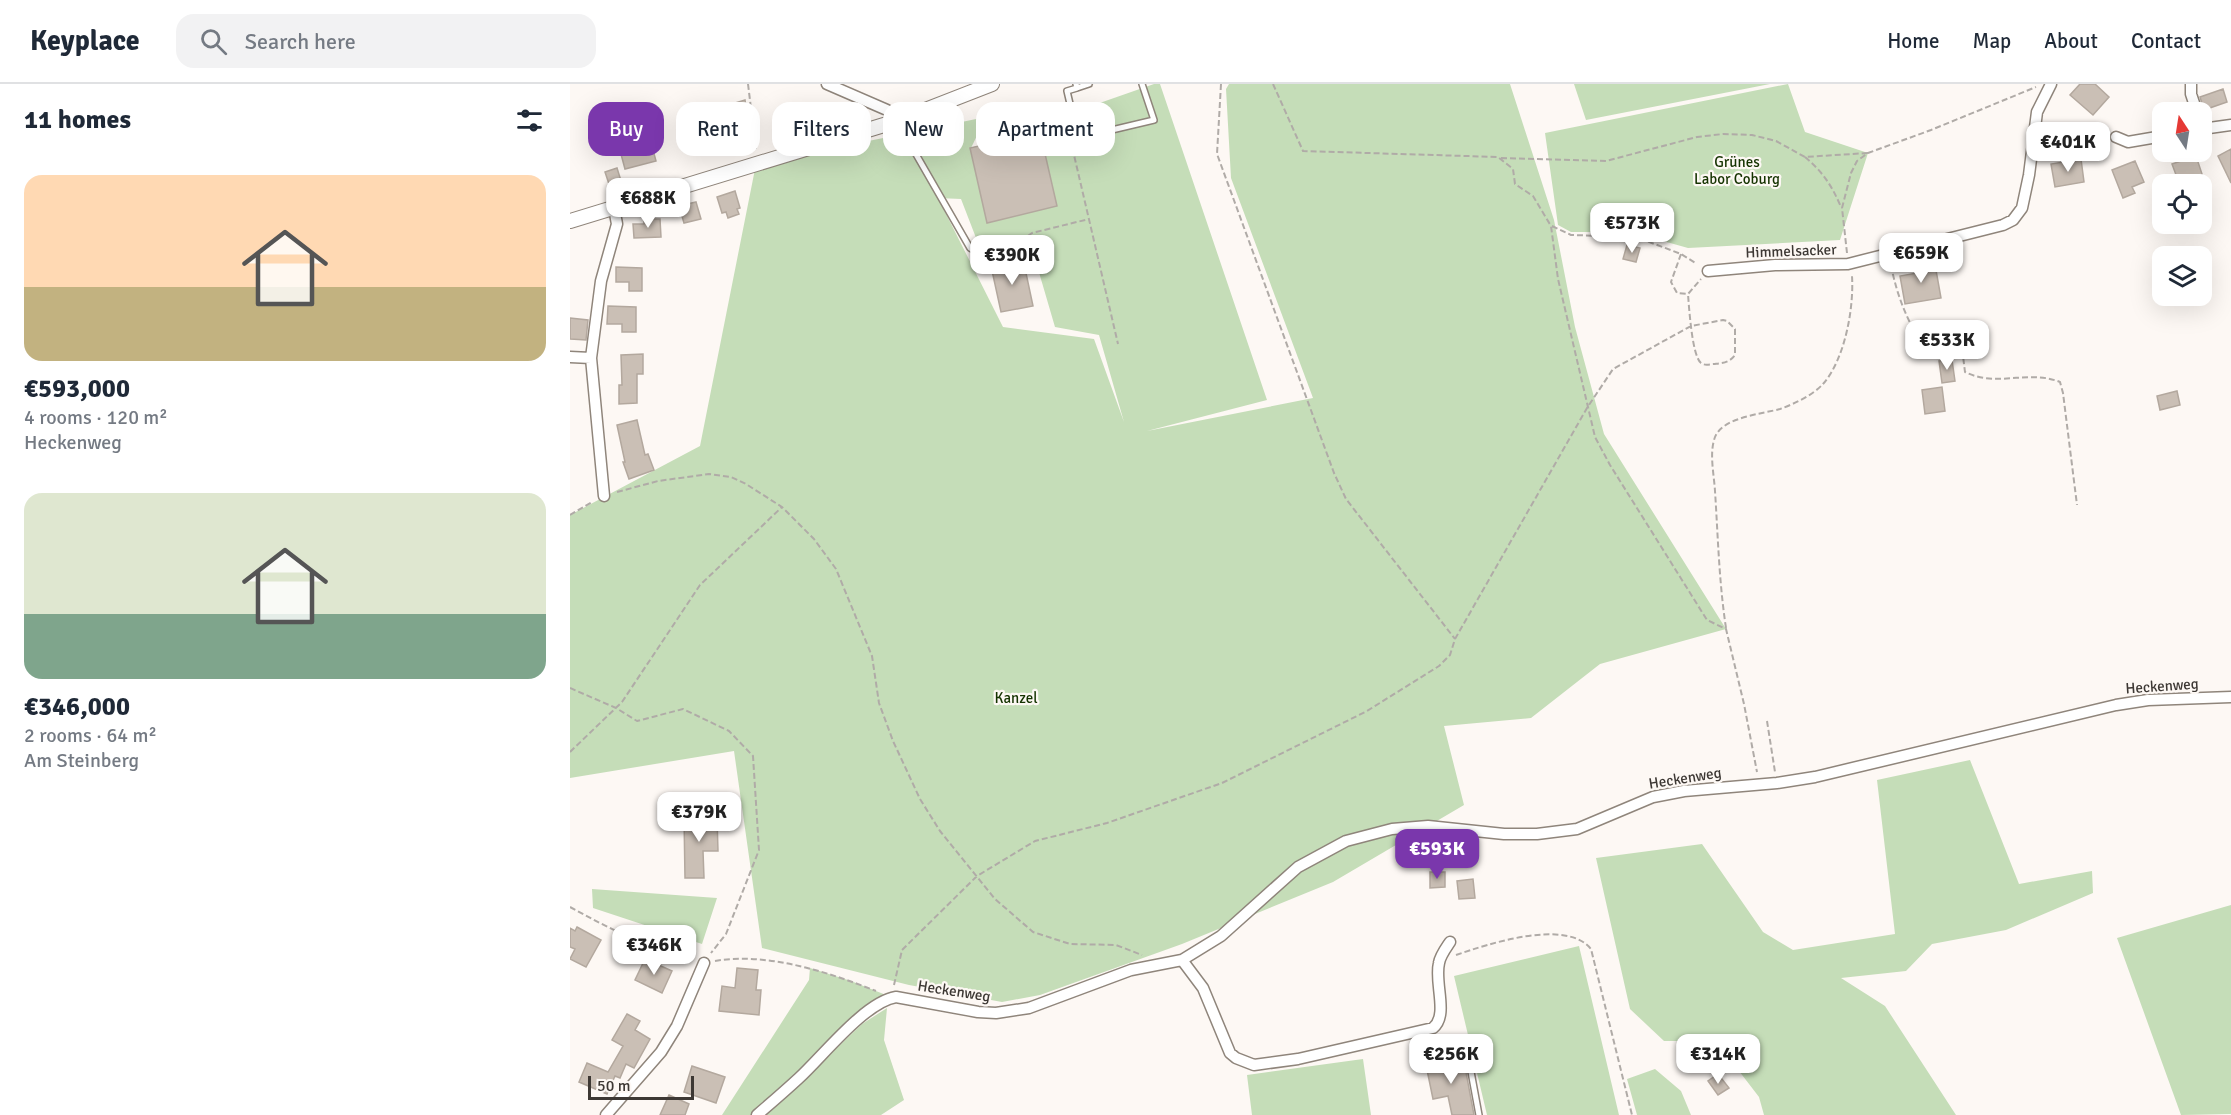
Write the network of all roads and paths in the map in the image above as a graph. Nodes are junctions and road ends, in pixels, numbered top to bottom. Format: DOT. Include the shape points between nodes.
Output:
graph roads {
  1 [pos="748,84"];
  2 [pos="827,84"];
  3 [pos="992,84"];
  4 [pos="1089,84"];
  5 [pos="1142,84"];
  6 [pos="1221,84"];
  7 [pos="1273,84"];
  8 [pos="2044,84"];
  9 [pos="2051,84"];
  10 [pos="2191,84"];
  11 [pos="1077,86"];
  12 [pos="946,102"];
  13 [pos="1070,102"];
  14 [pos="2194,102"];
  15 [pos="883,108"];
  16 [pos="883,125"];
  17 [pos="2231,125"];
  18 [pos="2212,127"];
  19 [pos="1115,129"];
  20 [pos="2116,137"];
  21 [pos="2152,138"];
  22 [pos="1868,153"];
  23 [pos="917,156"];
  24 [pos="1074,156"];
  25 [pos="1805,157"];
  26 [pos="1498,158"];
  27 [pos="758,163"];
  28 [pos="614,208"];
  29 [pos="1842,208"];
  30 [pos="1089,219"];
  31 [pos="570,221"];
  32 [pos="1551,226"];
  33 [pos="1021,252"];
  34 [pos="1889,253"];
  35 [pos="1681,254"];
  36 [pos="991,260"];
  37 [pos="1848,264"];
  38 [pos="1708,270"];
  39 [pos="1688,294"];
  40 [pos="1691,326"];
  41 [pos="1118,344"];
  42 [pos="570,357"];
  43 [pos="591,358"];
  44 [pos="1587,408"];
  45 [pos="604,496"];
  46 [pos="2077,505"];
  47 [pos="782,507"];
  48 [pos="570,515"];
  49 [pos="1726,629"];
  50 [pos="1455,639"];
  51 [pos="570,688"];
  52 [pos="2231,697"];
  53 [pos="616,708"];
  54 [pos="1767,722"];
  55 [pos="570,752"];
  56 [pos="1759,783"];
  57 [pos="1777,783"];
  58 [pos="977,876"];
  59 [pos="570,908"];
  60 [pos="1450,942"];
  61 [pos="1182,960"];
  62 [pos="1439,961"];
  63 [pos="704,963"];
  64 [pos="1164,964"];
  65 [pos="891,997"];
  66 [pos="1467,1050"];
  67 [pos="606,1115"];
  68 [pos="757,1115"];
  69 [pos="1479,1115"];
  70 [pos="1632,1115"];
  1 -- 27 [label="path"];
  2 -- 15 [label="street"];
  3 -- 12 [label="street"];
  4 -- 11 [label="lane"];
  5 -- 19 [label="lane" via="1154,120"];
  6 -- 50 [label="path" via="1217,154 1334,473 1346,498"];
  7 -- 26 [label="path" via="1303,152"];
  8 -- 22 [label="path"];
  9 -- 34 [label="street, Himmelsacker" via="2037,112 2029,175 2019,213 2003,225"];
  10 -- 14 [label="street"];
  11 -- 13 [label="lane" via="1067,91"];
  16 -- 27 [label="street"];
  17 -- 18 [label="street"];
  20 -- 21 [label="street" via="2128,142"];
  22 -- 25 [label="path"];
  22 -- 29 [label="path" via="1857,161 1851,173"];
  23 -- 36 [label="lane" via="970,248"];
  24 -- 30 [label="path"];
  25 -- 26 [label="path" via="1776,141 1723,134 1605,161"];
  25 -- 29 [label="path" via="1824,174"];
  26 -- 32 [label="path" via="1513,170 1515,184 1533,196"];
  27 -- 28 [label="street"];
  28 -- 31 [label="street"];
  28 -- 43 [label="street" via="616,224 601,281"];
  29 -- 37 [label="path"];
  30 -- 33 [label="path" via="1032,232 1025,238"];
  30 -- 41 [label="path"];
  32 -- 35 [label="path" via="1571,235 1636,237"];
  32 -- 44 [label="path" via="1558,279"];
  34 -- 37 [label="street, Himmelsacker"];
  34 -- 46 [label="path" via="1904,312 1928,352 1956,351 1963,356 1965,372 1977,378 2032,377 2060,382"];
  35 -- 38 [label="path"];
  35 -- 39 [label="path" via="1671,282 1677,293"];
  37 -- 38 [label="street, Himmelsacker"];
  37 -- 49 [label="path" via="1852,278 1847,332 1833,369 1822,385 1782,408 1728,423 1715,437 1712,459"];
  38 -- 39 [label="path"];
  39 -- 40 [label="path"];
  40 -- 40 [label="path" via="1699,362 1726,363 1735,355 1735,329 1727,321"];
  40 -- 44 [label="path" via="1613,369"];
  42 -- 43 [label="street"];
  43 -- 45 [label="street"];
  44 -- 49 [label="path" via="1595,436 1610,465 1707,621"];
  44 -- 50 [label="path"];
  45 -- 47 [label="path" via="709,474 731,477"];
  45 -- 48 [label="path"];
  47 -- 53 [label="path" via="700,585"];
  47 -- 58 [label="path" via="836,568 872,657 879,703 893,741 920,799"];
  49 -- 56 [label="path"];
  50 -- 58 [label="path" via="1450,655 1412,683 1367,711 1232,778 1107,823 1035,841"];
  51 -- 53 [label="path"];
  52 -- 57 [label="street, Heckenweg" via="2116,705"];
  53 -- 55 [label="path"];
  53 -- 63 [label="path" via="637,722 683,709 729,731 753,756 759,850 726,934"];
  54 -- 57 [label="path"];
  56 -- 57 [label="street, Heckenweg"];
  56 -- 61 [label="street, Heckenweg" via="1653,797 1577,829 1504,834 1428,826 1392,829 1347,841 1298,867 1221,936"];
  58 -- 64 [label="path" via="995,899 1033,932 1070,944 1116,945"];
  58 -- 65 [label="path" via="902,950"];
  59 -- 63 [label="path" via="629,938"];
  60 -- 62 [label="street"];
  61 -- 62 [label="street" via="1203,988 1230,1053 1254,1065 1298,1059 1433,1028 1441,1011"];
  61 -- 64 [label="street, Heckenweg"];
  62 -- 70 [label="path" via="1492,943 1553,933 1584,940 1591,949"];
  63 -- 65 [label="path" via="727,959 810,968"];
  63 -- 67 [label="street" via="677,1026 661,1052"];
  64 -- 65 [label="street, Heckenweg" via="1131,970 1029,1008 996,1013"];
  65 -- 68 [label="street" via="872,1007"];
  66 -- 69 [label="lane"];
}
